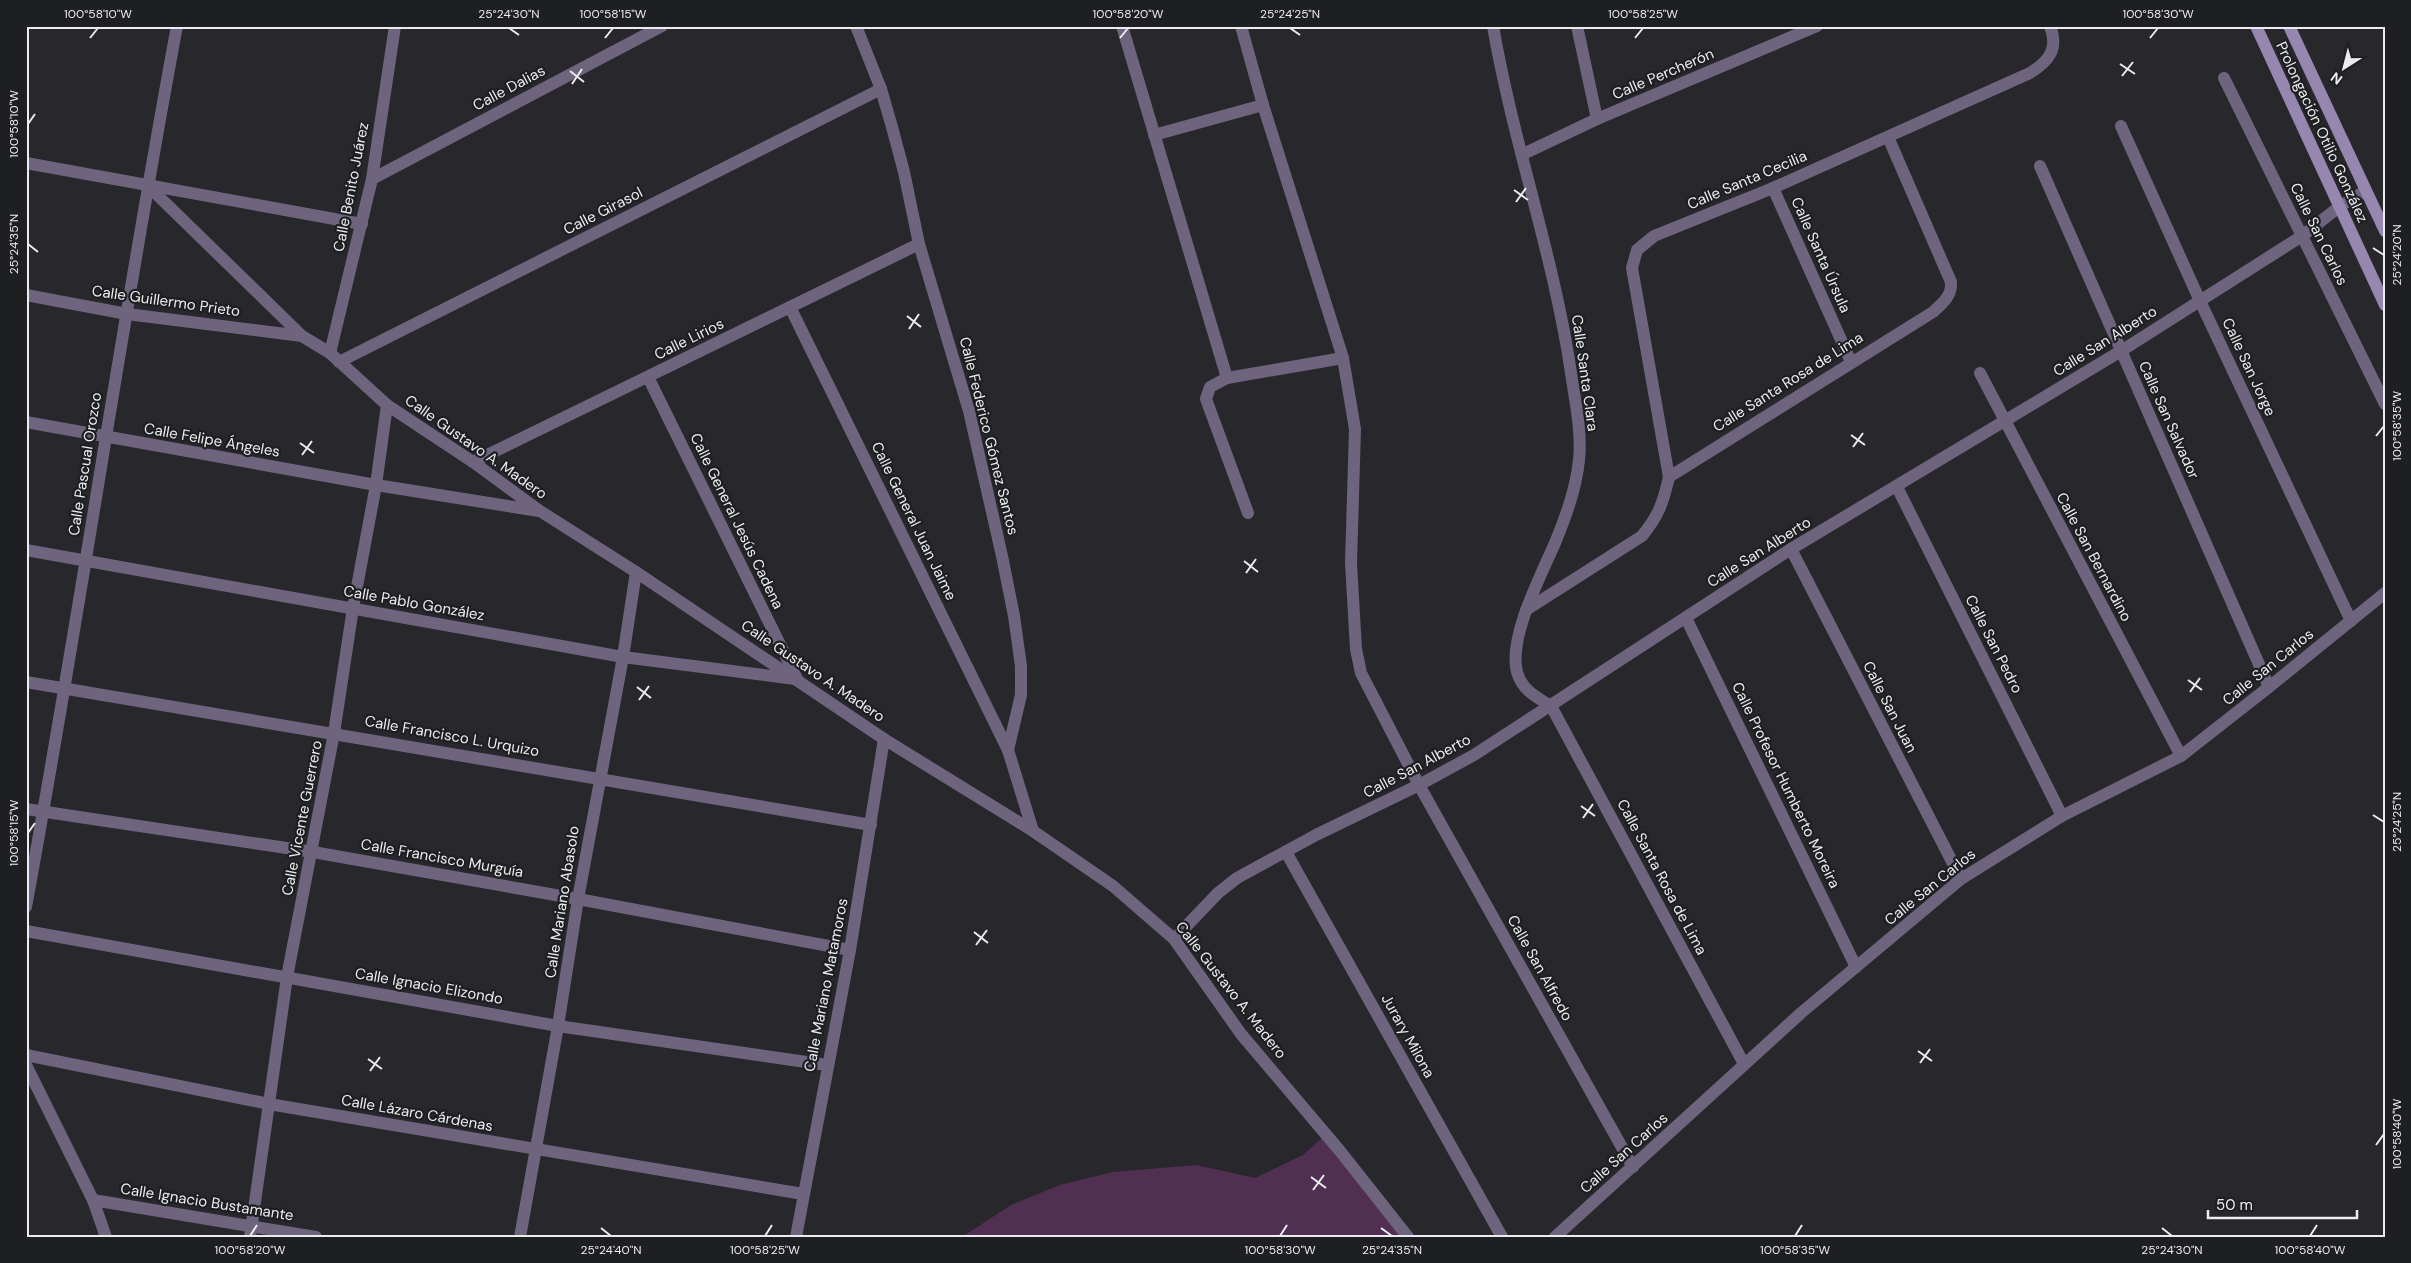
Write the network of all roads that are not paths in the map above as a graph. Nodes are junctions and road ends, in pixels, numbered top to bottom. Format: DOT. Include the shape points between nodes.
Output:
graph roads {
  1 [pos="177,26"];
  2 [pos="395,26"];
  3 [pos="662,26"];
  4 [pos="856,26"];
  5 [pos="1122,26"];
  6 [pos="1241,26"];
  7 [pos="1494,26"];
  8 [pos="1577,26"];
  9 [pos="1817,26"];
  10 [pos="2050,26"];
  11 [pos="2256,26"];
  12 [pos="2290,26"];
  13 [pos="2224,78"];
  14 [pos="881,89"];
  15 [pos="1263,105"];
  16 [pos="1597,119"];
  17 [pos="2121,126"];
  18 [pos="1154,135"];
  19 [pos="1888,137"];
  20 [pos="1522,154"];
  21 [pos="26,163"];
  22 [pos="2040,166"];
  23 [pos="372,178"];
  24 [pos="147,185"];
  25 [pos="1773,188"];
  26 [pos="2365,191"];
  27 [pos="2339,207"];
  28 [pos="362,224"];
  29 [pos="2385,231"];
  30 [pos="2302,236"];
  31 [pos="919,244"];
  32 [pos="26,295"];
  33 [pos="2200,301"];
  34 [pos="2385,305"];
  35 [pos="790,307"];
  36 [pos="127,314"];
  37 [pos="302,336"];
  38 [pos="2121,351"];
  39 [pos="335,358"];
  40 [pos="1342,358"];
  41 [pos="1851,362"];
  42 [pos="1980,373"];
  43 [pos="648,377"];
  44 [pos="1227,378"];
  45 [pos="2384,399"];
  46 [pos="387,405"];
  47 [pos="26,422"];
  48 [pos="2004,422"];
  49 [pos="106,437"];
  50 [pos="473,462"];
  51 [pos="1669,477"];
  52 [pos="376,485"];
  53 [pos="1897,487"];
  54 [pos="540,511"];
  55 [pos="1248,513"];
  56 [pos="26,550"];
  57 [pos="1791,550"];
  58 [pos="86,560"];
  59 [pos="636,572"];
  60 [pos="2385,593"];
  61 [pos="353,608"];
  62 [pos="1526,610"];
  63 [pos="1686,618"];
  64 [pos="2351,621"];
  65 [pos="624,657"];
  66 [pos="797,679"];
  67 [pos="26,682"];
  68 [pos="2270,687"];
  69 [pos="64,689"];
  70 [pos="1551,706"];
  71 [pos="334,733"];
  72 [pos="884,739"];
  73 [pos="1008,750"];
  74 [pos="2181,756"];
  75 [pos="600,778"];
  76 [pos="1418,786"];
  77 [pos="26,809"];
  78 [pos="44,812"];
  79 [pos="2062,816"];
  80 [pos="872,825"];
  81 [pos="1033,831"];
  82 [pos="313,852"];
  83 [pos="1286,852"];
  84 [pos="1961,879"];
  85 [pos="578,899"];
  86 [pos="26,907"];
  87 [pos="26,931"];
  88 [pos="1174,939"];
  89 [pos="850,950"];
  90 [pos="1856,967"];
  91 [pos="287,977"];
  92 [pos="558,1026"];
  93 [pos="26,1055"];
  94 [pos="1744,1064"];
  95 [pos="26,1065"];
  96 [pos="827,1066"];
  97 [pos="269,1104"];
  98 [pos="535,1149"];
  99 [pos="1633,1167"];
  100 [pos="803,1194"];
  101 [pos="93,1200"];
  102 [pos="251,1232"];
  103 [pos="106,1237"];
  104 [pos="316,1237"];
  105 [pos="520,1237"];
  106 [pos="796,1237"];
  107 [pos="1408,1237"];
  108 [pos="1502,1237"];
  109 [pos="1555,1237"];
  1 -- 24 [label="street, Calle Pascual Orozco"];
  2 -- 23 [label="street, Calle Benito Juárez"];
  3 -- 23 [label="street, Calle Dalias"];
  4 -- 14 [label="street, Calle Federico Gómez Santos"];
  5 -- 18 [label="street"];
  6 -- 15 [label="street, Calle San Alfredo"];
  7 -- 20 [label="street, Calle Santa Clara" via="1503,80"];
  8 -- 16 [label="street"];
  9 -- 16 [label="street, Calle Percherón"];
  10 -- 19 [label="street, Calle Santa Cecilia" via="2054,48 2042,66"];
  11 -- 27 [label="main road, Prolongación Otilio González"];
  12 -- 26 [label="main road, Prolongación Otilio González"];
  13 -- 30 [label="street, Calle San Carlos"];
  14 -- 31 [label="street, Calle Federico Gómez Santos" via="904,172"];
  14 -- 39 [label="street, Calle Girasol"];
  15 -- 18 [label="street"];
  15 -- 40 [label="street, Calle San Alfredo"];
  16 -- 20 [label="street, Calle Percherón"];
  17 -- 33 [label="street, Calle San Jorge"];
  18 -- 44 [label="street"];
  19 -- 25 [label="street, Calle Santa Cecilia"];
  19 -- 41 [label="street, Calle Santa Rosa de Lima" via="1951,282 1951,290 1934,312"];
  20 -- 62 [label="street, Calle Santa Clara" via="1557,297 1578,424 1580,458 1567,512"];
  21 -- 24 [label="street"];
  22 -- 38 [label="street, Calle San Salvador"];
  23 -- 28 [label="street, Calle Benito Juárez"];
  24 -- 28 [label="street"];
  24 -- 36 [label="street, Calle Pascual Orozco"];
  24 -- 37 [label="street, Calle Gustavo A. Madero"];
  25 -- 41 [label="street, Calle Santa Úrsula"];
  25 -- 51 [label="street, Calle Santa Cecilia" via="1654,236 1637,250 1634,257 1632,268"];
  26 -- 27 [label="street, Calle San Alberto"];
  26 -- 29 [label="main road, Prolongación Otilio González"];
  27 -- 30 [label="street, Calle San Alberto"];
  27 -- 34 [label="main road, Prolongación Otilio González"];
  28 -- 39 [label="street, Calle Benito Juárez"];
  30 -- 33 [label="street, Calle San Alberto"];
  30 -- 45 [label="street, Calle San Carlos"];
  31 -- 35 [label="street, Calle Lirios"];
  31 -- 73 [label="street, Calle Federico Gómez Santos" via="969,411 1014,616 1021,666 1021,695"];
  32 -- 36 [label="street, Calle Guillermo Prieto"];
  33 -- 38 [label="street, Calle San Alberto"];
  33 -- 64 [label="street, Calle San Jorge"];
  35 -- 43 [label="street, Calle Lirios"];
  35 -- 73 [label="street, Calle General Juan Jaime"];
  36 -- 37 [label="street, Calle Guillermo Prieto"];
  36 -- 49 [label="street, Calle Pascual Orozco"];
  37 -- 39 [label="street, Calle Gustavo A. Madero"];
  38 -- 48 [label="street, Calle San Alberto"];
  38 -- 68 [label="street, Calle San Salvador"];
  39 -- 46 [label="street, Calle Gustavo A. Madero"];
  40 -- 44 [label="street"];
  40 -- 76 [label="street, Calle San Alfredo" via="1355,429 1351,563 1356,649 1371,697"];
  41 -- 51 [label="street, Calle Santa Rosa de Lima"];
  42 -- 48 [label="street, Calle San Bernardino"];
  43 -- 50 [label="street, Calle Lirios"];
  43 -- 66 [label="street, Calle General Jesús Cadena"];
  44 -- 55 [label="street" via="1210,387 1206,399"];
  46 -- 50 [label="street, Calle Gustavo A. Madero"];
  46 -- 52 [label="street, Calle Vicente Guerrero"];
  47 -- 49 [label="street, Calle Felipe Ángeles"];
  48 -- 53 [label="street, Calle San Alberto"];
  48 -- 74 [label="street, Calle San Bernardino"];
  49 -- 52 [label="street, Calle Felipe Ángeles"];
  49 -- 58 [label="street, Calle Pascual Orozco"];
  50 -- 54 [label="street, Calle Gustavo A. Madero"];
  51 -- 62 [label="street" via="1663,506 1642,536"];
  52 -- 54 [label="street, Calle Felipe Ángeles"];
  52 -- 61 [label="street, Calle Vicente Guerrero"];
  53 -- 57 [label="street, Calle San Alberto"];
  53 -- 79 [label="street, Calle San Pedro"];
  54 -- 59 [label="street, Calle Gustavo A. Madero"];
  56 -- 58 [label="street, Calle Pablo González"];
  57 -- 63 [label="street, Calle San Alberto"];
  57 -- 84 [label="street, Calle San Juan"];
  58 -- 61 [label="street, Calle Pablo González"];
  58 -- 69 [label="street, Calle Pascual Orozco"];
  59 -- 65 [label="street, Calle Mariano Abasolo"];
  59 -- 66 [label="street, Calle Gustavo A. Madero"];
  60 -- 64 [label="street, Calle San Carlos"];
  61 -- 65 [label="street, Calle Pablo González"];
  61 -- 71 [label="street, Calle Vicente Guerrero"];
  62 -- 70 [label="street, Calle Santa Clara" via="1515,652 1517,672 1532,695"];
  63 -- 70 [label="street, Calle San Alberto"];
  63 -- 90 [label="street, Calle Profesor Humberto Moreira"];
  64 -- 68 [label="street, Calle San Carlos"];
  65 -- 66 [label="street, Calle Pablo González"];
  65 -- 75 [label="street, Calle Mariano Abasolo"];
  66 -- 72 [label="street, Calle Gustavo A. Madero"];
  67 -- 69 [label="street, Calle Francisco L. Urquizo"];
  68 -- 74 [label="street, Calle San Carlos"];
  69 -- 71 [label="street, Calle Francisco L. Urquizo"];
  69 -- 78 [label="street, Calle Pascual Orozco"];
  70 -- 76 [label="street, Calle San Alberto"];
  70 -- 94 [label="street, Calle Santa Rosa de Lima"];
  71 -- 75 [label="street, Calle Francisco L. Urquizo"];
  71 -- 82 [label="street, Calle Vicente Guerrero"];
  72 -- 80 [label="street, Calle Mariano Matamoros"];
  72 -- 81 [label="street, Calle Gustavo A. Madero"];
  73 -- 81 [label="street"];
  74 -- 79 [label="street, Calle San Carlos"];
  75 -- 80 [label="street, Calle Francisco L. Urquizo"];
  75 -- 85 [label="street, Calle Mariano Abasolo"];
  76 -- 83 [label="street, Calle San Alberto"];
  76 -- 99 [label="street, Calle San Alfredo"];
  77 -- 78 [label="street, Calle Francisco Murguía"];
  78 -- 82 [label="street, Calle Francisco Murguía"];
  78 -- 86 [label="street, Calle Pascual Orozco"];
  79 -- 84 [label="street, Calle San Carlos"];
  80 -- 89 [label="street, Calle Mariano Matamoros"];
  81 -- 88 [label="street, Calle Gustavo A. Madero" via="1113,886"];
  82 -- 85 [label="street, Calle Francisco Murguía"];
  82 -- 91 [label="street, Calle Vicente Guerrero"];
  83 -- 88 [label="street, Calle San Alberto" via="1237,878 1206,904"];
  83 -- 108 [label="street, Jurary Milona"];
  84 -- 90 [label="street, Calle San Carlos"];
  85 -- 89 [label="street, Calle Francisco Murguía"];
  85 -- 92 [label="street, Calle Mariano Abasolo"];
  87 -- 91 [label="street, Calle Ignacio Elizondo"];
  88 -- 107 [label="street, Calle Gustavo A. Madero" via="1241,1034"];
  89 -- 96 [label="street, Calle Mariano Matamoros"];
  90 -- 94 [label="street, Calle San Carlos"];
  91 -- 92 [label="street, Calle Ignacio Elizondo"];
  91 -- 97 [label="street, Calle Vicente Guerrero"];
  92 -- 96 [label="street, Calle Ignacio Elizondo"];
  92 -- 98 [label="street, Calle Mariano Abasolo"];
  93 -- 97 [label="street, Calle Lázaro Cárdenas"];
  94 -- 99 [label="street, Calle San Carlos"];
  95 -- 101 [label="street"];
  96 -- 100 [label="street, Calle Mariano Matamoros"];
  97 -- 98 [label="street, Calle Lázaro Cárdenas"];
  97 -- 102 [label="street, Calle Vicente Guerrero"];
  98 -- 100 [label="street, Calle Lázaro Cárdenas"];
  98 -- 105 [label="street, Calle Mariano Abasolo"];
  99 -- 109 [label="street, Calle San Carlos"];
  100 -- 106 [label="street, Calle Mariano Matamoros"];
  101 -- 102 [label="street, Calle Ignacio Bustamante"];
  101 -- 103 [label="street"];
  102 -- 104 [label="street, Calle Ignacio Bustamante"];
}
